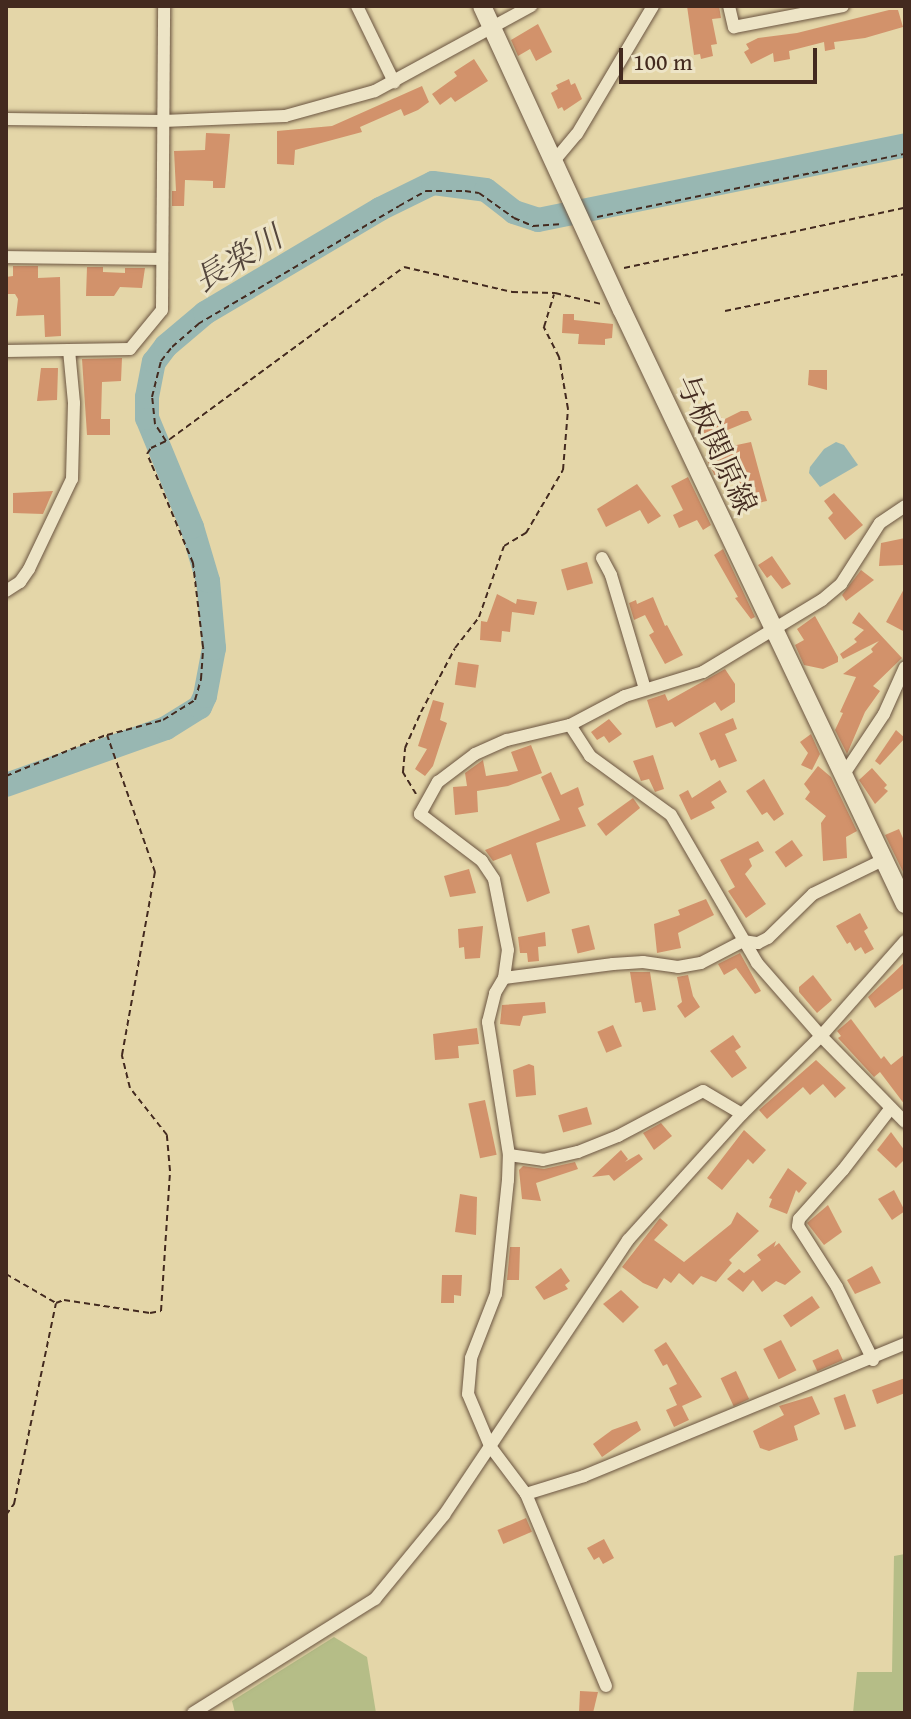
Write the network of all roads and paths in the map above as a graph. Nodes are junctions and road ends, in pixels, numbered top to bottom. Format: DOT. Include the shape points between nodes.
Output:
graph roads {
  1 [pos="164,6"];
  2 [pos="357,6"];
  3 [pos="482,6"];
  4 [pos="531,6"];
  5 [pos="653,6"];
  6 [pos="729,6"];
  7 [pos="843,6"];
  8 [pos="492,26"];
  9 [pos="394,82"];
  10 [pos="6,119"];
  11 [pos="163,121"];
  12 [pos="905,154"];
  13 [pos="554,161"];
  14 [pos="905,208"];
  15 [pos="582,218"];
  16 [pos="6,257"];
  17 [pos="161,259"];
  18 [pos="624,268"];
  19 [pos="905,274"];
  20 [pos="555,293"];
  21 [pos="622,310"];
  22 [pos="725,311"];
  23 [pos="69,350"];
  24 [pos="6,351"];
  25 [pos="166,441"];
  26 [pos="905,506"];
  27 [pos="602,558"];
  28 [pos="6,591"];
  29 [pos="774,626"];
  30 [pos="905,667"];
  31 [pos="645,689"];
  32 [pos="570,725"];
  33 [pos="107,735"];
  34 [pos="844,774"];
  35 [pos="6,776"];
  36 [pos="425,800"];
  37 [pos="883,860"];
  38 [pos="905,904"];
  39 [pos="743,941"];
  40 [pos="905,941"];
  41 [pos="504,978"];
  42 [pos="821,1036"];
  43 [pos="891,1108"];
  44 [pos="742,1114"];
  45 [pos="905,1122"];
  46 [pos="509,1155"];
  47 [pos="6,1274"];
  48 [pos="56,1303"];
  49 [pos="905,1344"];
  50 [pos="873,1360"];
  51 [pos="490,1446"];
  52 [pos="526,1494"];
  53 [pos="6,1515"];
  54 [pos="606,1686"];
  55 [pos="193,1713"];
  1 -- 11 [label="street"];
  2 -- 9 [label="street"];
  3 -- 8 [label="main road, 与板関原線"];
  4 -- 8 [label="street"];
  5 -- 13 [label="street" via="577,134"];
  6 -- 7 [label="street" via="734,27"];
  8 -- 9 [label="street"];
  8 -- 13 [label="main road, 与板関原線"];
  9 -- 11 [label="street" via="347,101 285,116"];
  10 -- 11 [label="street"];
  11 -- 17 [label="street"];
  12 -- 15 [label="path"];
  13 -- 15 [label="main road, 与板関原線"];
  14 -- 18 [label="path"];
  15 -- 21 [label="main road, 与板関原線"];
  15 -- 25 [label="path" via="533,226 479,193 426,191 198,324 172,347 161,361 152,397 155,424"];
  16 -- 17 [label="street"];
  17 -- 23 [label="street" via="162,310 130,349"];
  19 -- 22 [label="path"];
  20 -- 21 [label="path"];
  20 -- 25 [label="path" via="512,292 404,267"];
  20 -- 36 [label="path" via="544,327 559,357 568,409 563,470 526,533 504,546 479,617 455,648 405,748 403,772"];
  21 -- 29 [label="main road, 与板関原線"];
  23 -- 24 [label="street"];
  23 -- 28 [label="street" via="72,479 29,569"];
  25 -- 33 [label="path" via="147,454 193,563 203,647 201,679 195,700 177,713"];
  26 -- 29 [label="street" via="880,523 841,584"];
  27 -- 31 [label="street"];
  29 -- 31 [label="street" via="703,672"];
  29 -- 34 [label="main road, 与板関原線"];
  30 -- 34 [label="street" via="884,714"];
  31 -- 32 [label="street"];
  32 -- 36 [label="street" via="507,740 475,754 438,782"];
  32 -- 39 [label="street" via="590,756 680,826"];
  33 -- 35 [label="path"];
  33 -- 48 [label="path" via="155,872 122,1055 130,1088 167,1135 170,1171 161,1311"];
  34 -- 37 [label="main road, 与板関原線"];
  36 -- 41 [label="street" via="420,814 482,861 494,879 508,950"];
  37 -- 38 [label="main road, 与板関原線"];
  37 -- 39 [label="street" via="813,894 768,938"];
  39 -- 41 [label="street" via="690,966 613,964"];
  39 -- 42 [label="street"];
  40 -- 42 [label="street"];
  41 -- 46 [label="street" via="488,1022"];
  42 -- 43 [label="street"];
  42 -- 44 [label="street"];
  43 -- 45 [label="street"];
  43 -- 50 [label="street" via="798,1226 837,1287"];
  44 -- 46 [label="street" via="703,1091 578,1152 543,1160"];
  44 -- 51 [label="street" via="628,1240"];
  46 -- 51 [label="street" via="496,1294 468,1374 471,1406"];
  47 -- 48 [label="path"];
  48 -- 53 [label="path" via="14,1504"];
  49 -- 50 [label="street"];
  50 -- 52 [label="street" via="584,1476"];
  51 -- 52 [label="street"];
  51 -- 55 [label="street" via="444,1515 375,1599"];
  52 -- 54 [label="street"];
}
